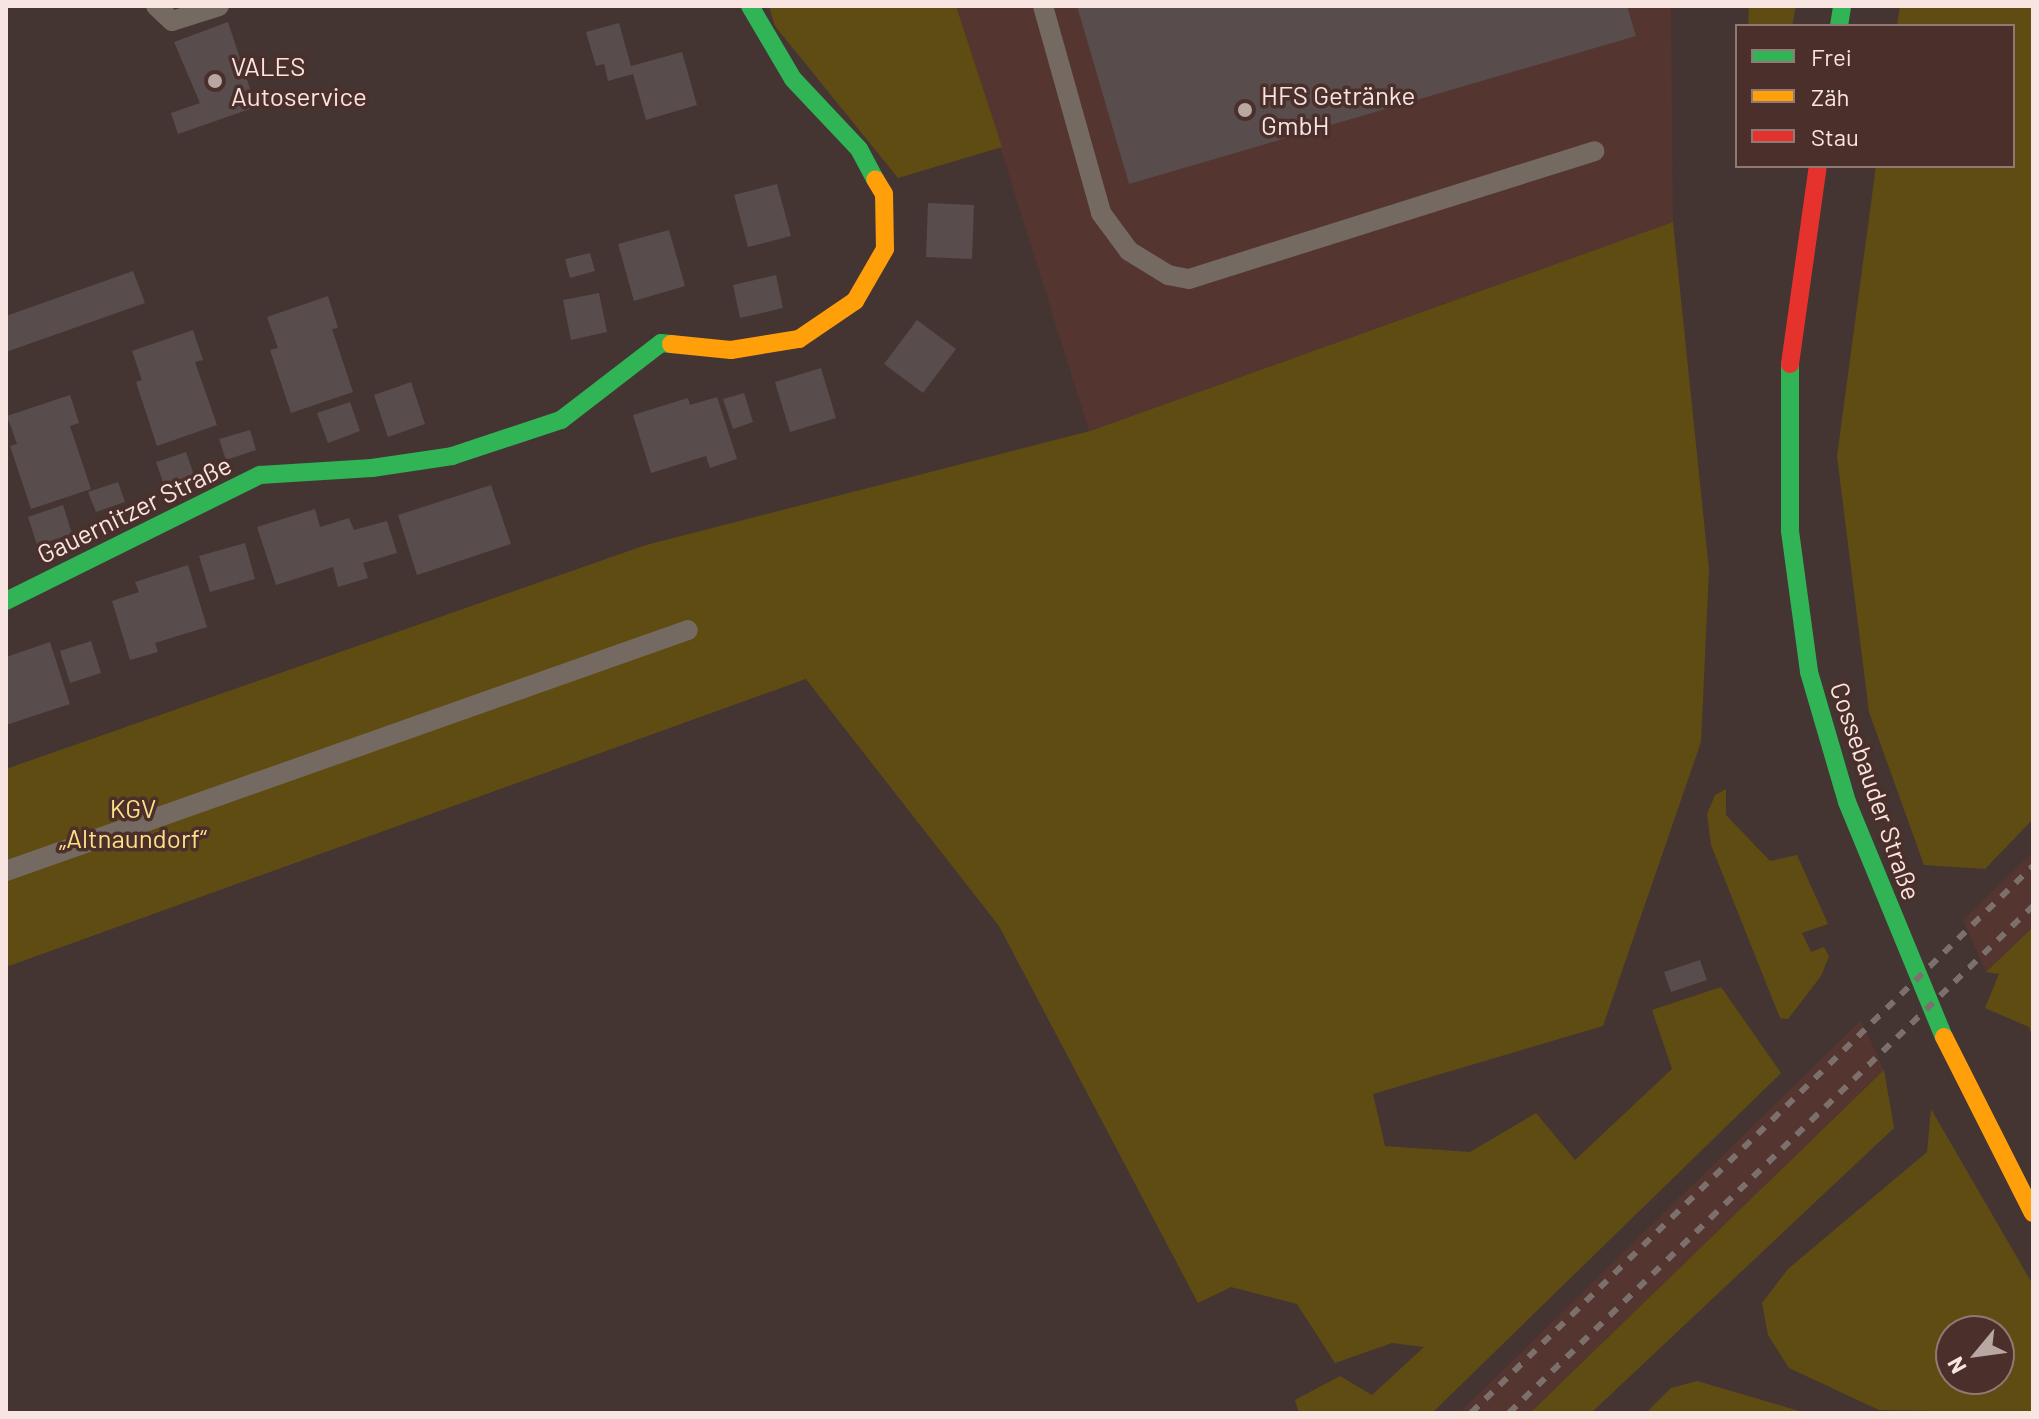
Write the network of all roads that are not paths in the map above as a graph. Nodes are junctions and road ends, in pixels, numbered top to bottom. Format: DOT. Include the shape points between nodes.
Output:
graph roads {
  1 [pos="156,6"];
  2 [pos="219,6"];
  3 [pos="750,6"];
  4 [pos="1043,6"];
  5 [pos="1594,151"];
  6 [pos="1818,168"];
  7 [pos="6,601"];
  8 [pos="688,630"];
  9 [pos="6,871"];
  10 [pos="2033,1213"];
  1 -- 2 [label="lane" via="172,21"];
  3 -- 7 [label="street, Gauernitzer Straße" via="793,79 859,149 884,194 885,249 855,301 799,339 731,350 661,343 561,420 452,456 372,468 260,475"];
  4 -- 5 [label="lane" via="1101,213 1129,251 1168,275 1189,279"];
  6 -- 10 [label="street, Cossebauder Straße" via="1790,345 1790,531 1809,672 1847,802 1895,926 1969,1094"];
  8 -- 9 [label="lane"];
}
